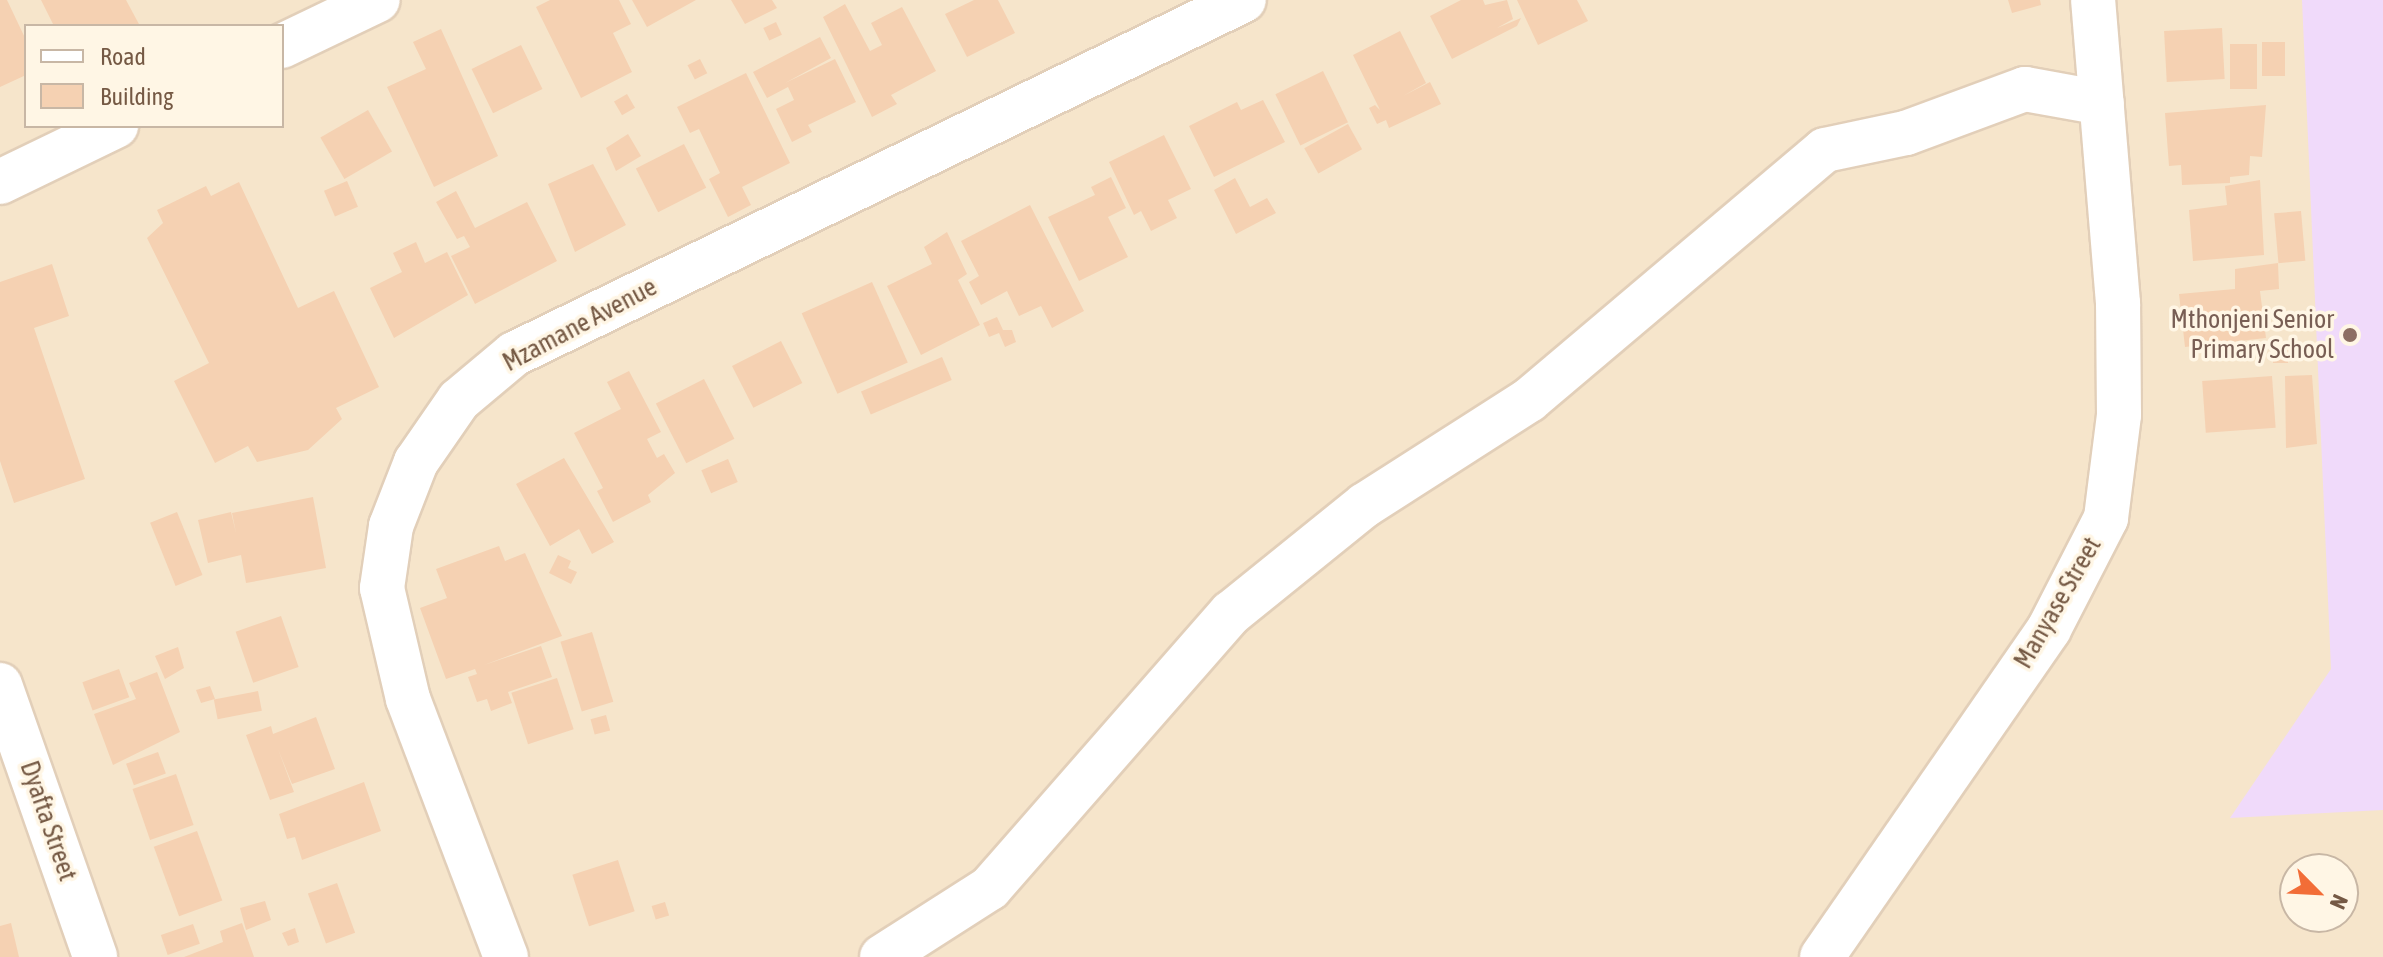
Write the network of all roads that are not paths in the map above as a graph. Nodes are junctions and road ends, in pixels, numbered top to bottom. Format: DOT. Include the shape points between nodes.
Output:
graph roads {
  1 [pos="378,0"];
  2 [pos="1244,0"];
  3 [pos="2093,0"];
  4 [pos="284,45"];
  5 [pos="2102,103"];
  6 [pos="112,128"];
  7 [pos="0,182"];
  8 [pos="0,685"];
  9 [pos="95,957"];
  10 [pos="506,957"];
  11 [pos="882,957"];
  12 [pos="1822,957"];
  1 -- 4 [label="street"];
  2 -- 10 [label="street, Mzamane Avenue" via="514,354 459,400 416,462 391,526 382,588 408,699"];
  3 -- 5 [label="street, Manyase Street"];
  5 -- 11 [label="street" via="2025,89 1906,133 1825,150 1529,400 1365,505 1231,613 990,888"];
  5 -- 12 [label="street, Manyase Street" via="2118,335 2115,475 2106,518 2049,629"];
  6 -- 7 [label="street"];
  8 -- 9 [label="street, Dyafta Street"];
}
